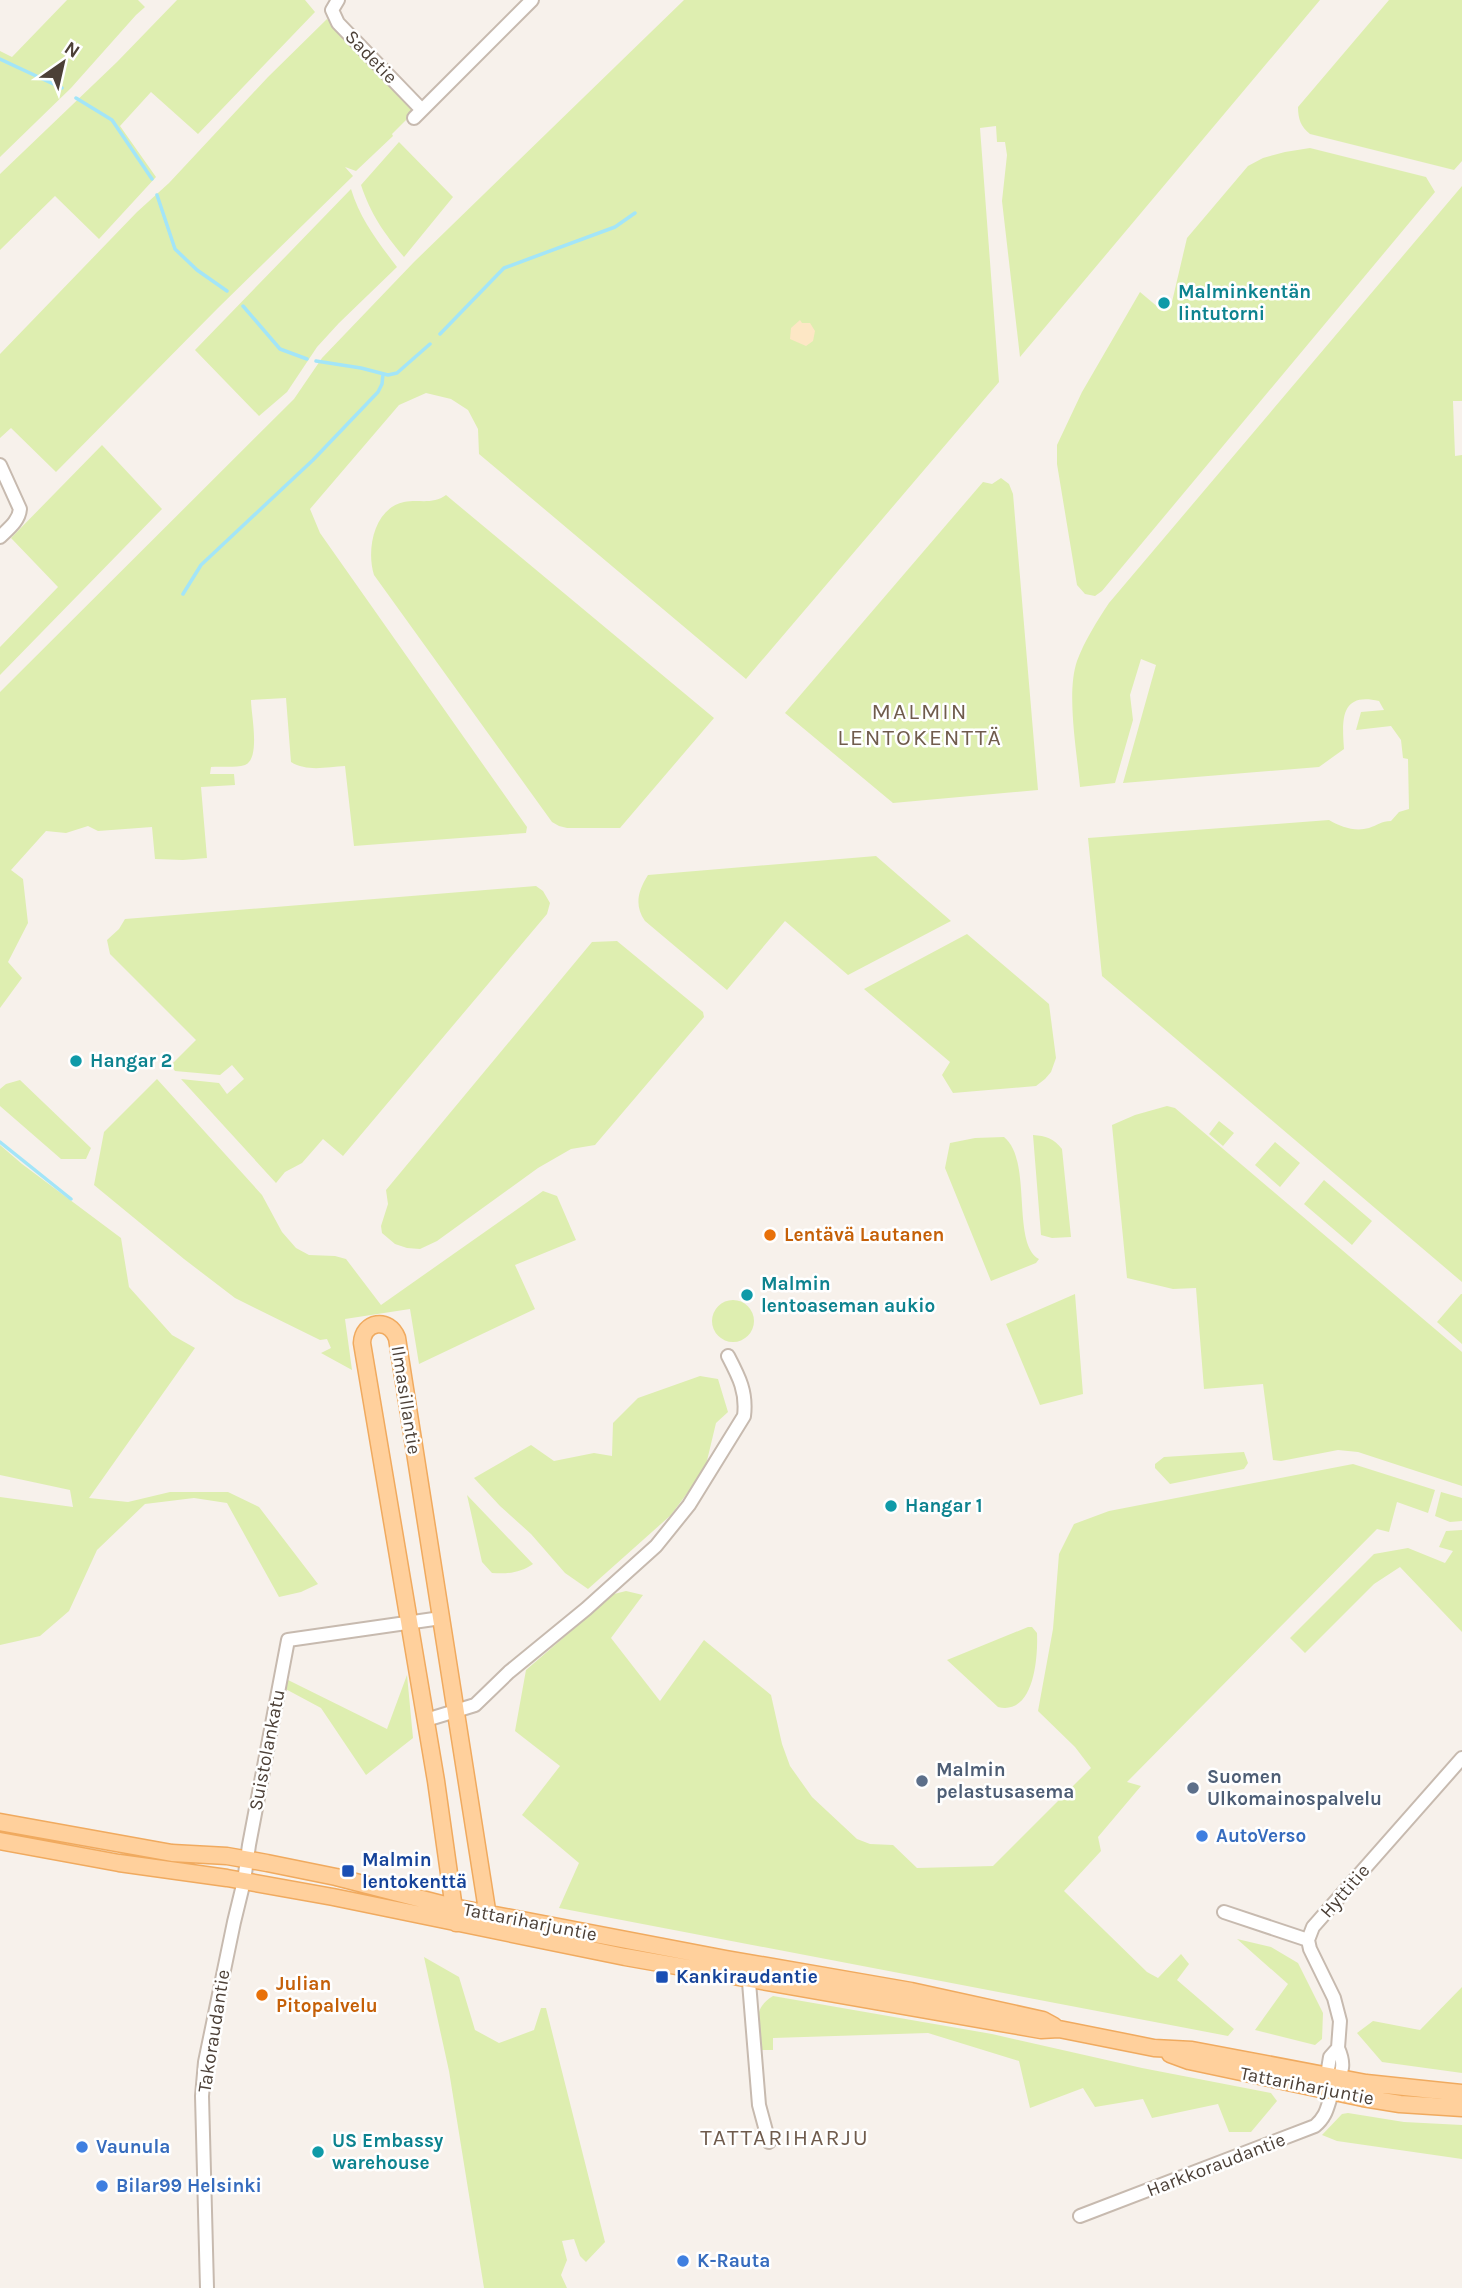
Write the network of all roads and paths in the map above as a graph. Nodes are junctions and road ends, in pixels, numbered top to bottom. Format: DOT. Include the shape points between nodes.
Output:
graph roads {
  1 [pos="338,0"];
  2 [pos="532,0"];
  3 [pos="0,465"];
  4 [pos="0,537"];
  5 [pos="727,1356"];
  6 [pos="441,1618"];
  7 [pos="410,1622"];
  8 [pos="456,1712"];
  9 [pos="426,1720"];
  10 [pos="1462,1758"];
  11 [pos="0,1822"];
  12 [pos="0,1841"];
  13 [pos="247,1860"];
  14 [pos="244,1881"];
  15 [pos="1224,1912"];
  16 [pos="454,1915"];
  17 [pos="488,1921"];
  18 [pos="1308,1940"];
  19 [pos="748,1970"];
  20 [pos="1333,2082"];
  21 [pos="1462,2093"];
  22 [pos="1462,2108"];
  23 [pos="769,2142"];
  24 [pos="1080,2216"];
  25 [pos="207,2288"];
  1 -- 2 [label="street, Sadetie" via="332,10 338,23 418,114"];
  3 -- 4 [label="street" via="20,509"];
  5 -- 8 [label="street" via="743,1388 744,1416 673,1528 475,1705"];
  6 -- 7 [label="street"];
  6 -- 7 [label="main road, Ilmasillantie" via="397,1338 387,1325 377,1323 364,1332 362,1343"];
  6 -- 8 [label="main road, Ilmasillantie"];
  7 -- 9 [label="main road, Ilmasillantie"];
  7 -- 13 [label="street, Suistolankatu" via="288,1640"];
  8 -- 9 [label="street"];
  8 -- 17 [label="main road, Ilmasillantie"];
  9 -- 16 [label="main road, Ilmasillantie"];
  10 -- 18 [label="street, Hyttitie" via="1313,1927"];
  11 -- 13 [label="main road, Tattariharjuntie" via="172,1853"];
  12 -- 14 [label="main road, Tattariharjuntie"];
  13 -- 14 [label="street, Takoraudantie"];
  13 -- 16 [label="main road, Tattariharjuntie" via="336,1877"];
  14 -- 16 [label="main road, Tattariharjuntie"];
  14 -- 25 [label="street, Takoraudantie" via="203,2080"];
  15 -- 18 [label="street"];
  16 -- 17 [label="main road, Tattariharjuntie"];
  17 -- 19 [label="main road, Tattariharjuntie" via="625,1957"];
  18 -- 20 [label="street" via="1340,2021 1338,2048 1343,2059"];
  19 -- 20 [label="main road, Tattariharjuntie" via="1041,2030 1059,2029 1154,2048 1188,2061"];
  19 -- 23 [label="street" via="758,2105"];
  20 -- 21 [label="main road, Tattariharjuntie"];
  20 -- 22 [label="main road, Tattariharjuntie" via="1400,2104"];
  20 -- 24 [label="street, Harkkoraudantie" via="1327,2112 1315,2126"];
}
